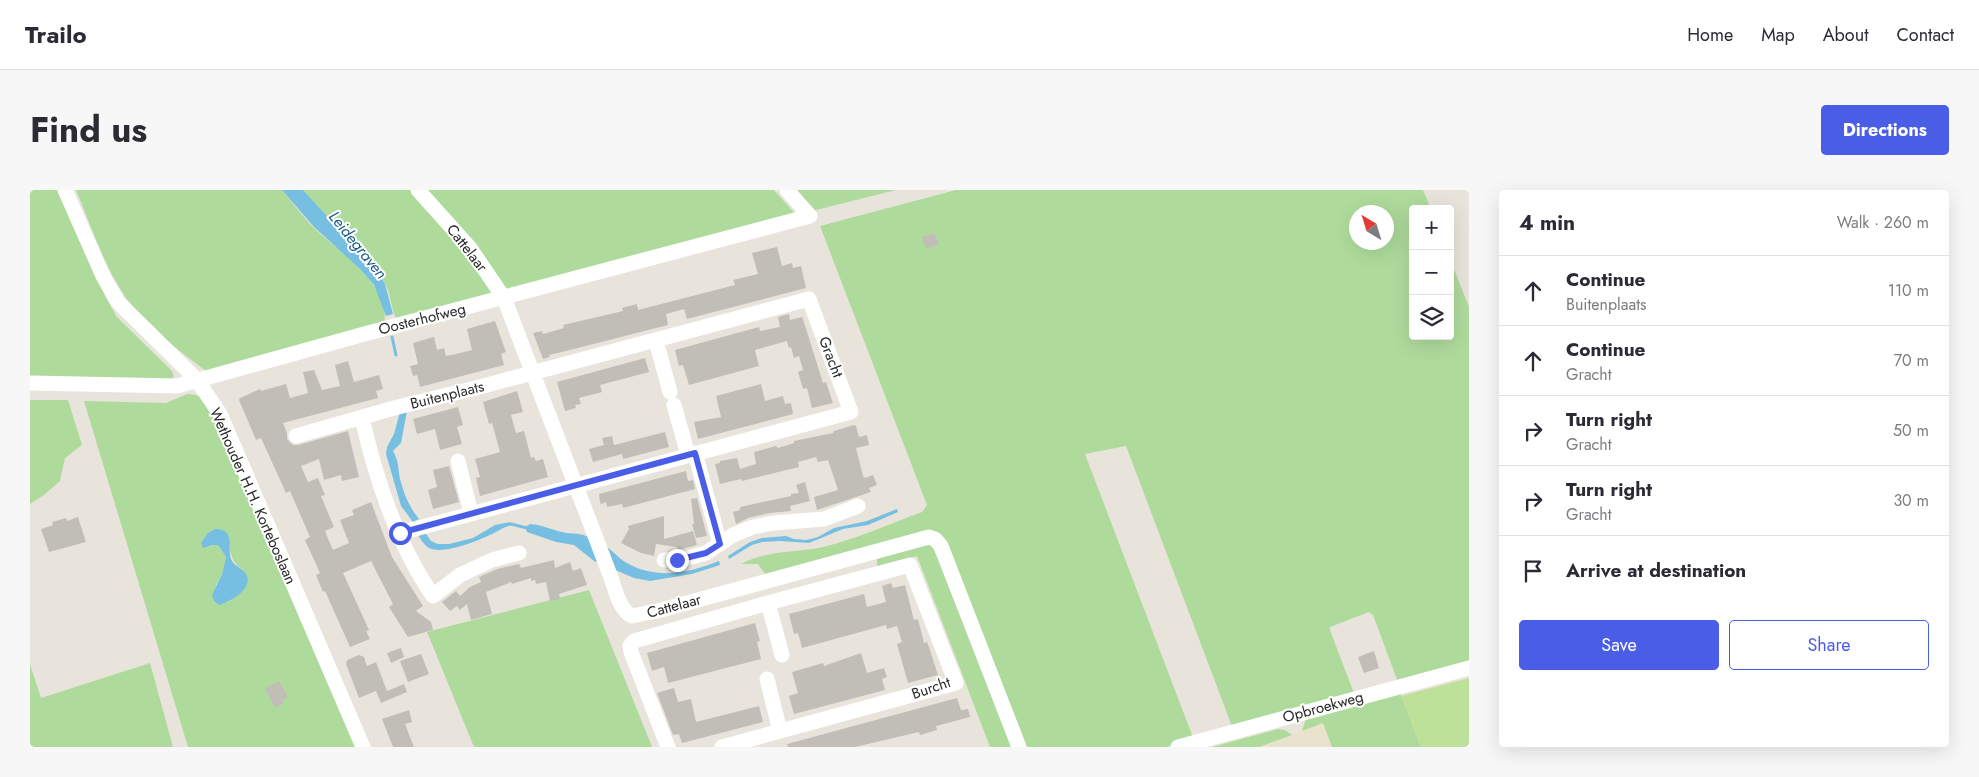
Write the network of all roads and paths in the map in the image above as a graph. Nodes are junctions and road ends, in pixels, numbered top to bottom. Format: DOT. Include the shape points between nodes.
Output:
graph roads {
  1 [pos="65,190"];
  2 [pos="418,190"];
  3 [pos="787,190"];
  4 [pos="504,298"];
  5 [pos="656,341"];
  6 [pos="531,372"];
  7 [pos="197,380"];
  8 [pos="30,383"];
  9 [pos="362,418"];
  10 [pos="296,436"];
  11 [pos="691,454"];
  12 [pos="458,461"];
  13 [pos="575,485"];
  14 [pos="858,506"];
  15 [pos="470,513"];
  16 [pos="406,531"];
  17 [pos="720,544"];
  18 [pos="519,553"];
  19 [pos="867,554"];
  20 [pos="664,560"];
  21 [pos="873,575"];
  22 [pos="768,603"];
  23 [pos="661,610"];
  24 [pos="667,632"];
  25 [pos="782,655"];
  26 [pos="1469,668"];
  27 [pos="767,679"];
  28 [pos="780,731"];
  29 [pos="751,743"];
  30 [pos="363,747"];
  31 [pos="668,747"];
  32 [pos="722,747"];
  33 [pos="1018,747"];
  34 [pos="1178,747"];
  1 -- 7 [label="street, Wethouder H.H. Korteboslaan" via="118,302"];
  2 -- 4 [label="street, Cattelaar" via="470,248"];
  3 -- 4 [label="street, Oosterhofweg" via="810,216"];
  4 -- 6 [label="street, Cattelaar"];
  4 -- 7 [label="street, Oosterhofweg"];
  5 -- 6 [label="street, Gracht"];
  5 -- 11 [label="street"];
  5 -- 11 [label="street, Gracht" via="809,299 852,412"];
  6 -- 9 [label="street, Buitenplaats"];
  6 -- 13 [label="street, Cattelaar"];
  7 -- 8 [label="street, Oosterhofweg" via="177,386"];
  7 -- 30 [label="street, Wethouder H.H. Korteboslaan" via="220,414"];
  9 -- 10 [label="street, Buitenplaats"];
  9 -- 16 [label="street" via="378,481"];
  11 -- 13 [label="street, Gracht"];
  11 -- 17 [label="street"];
  12 -- 15 [label="street"];
  13 -- 15 [label="street"];
  13 -- 23 [label="street, Cattelaar" via="623,608 632,616"];
  14 -- 17 [label="street" via="824,519 753,527"];
  15 -- 16 [label="street"];
  16 -- 18 [label="street" via="421,578 433,596 460,575 492,560"];
  17 -- 20 [label="street" via="692,557"];
  19 -- 21 [label="street"];
  19 -- 23 [label="street, Cattelaar"];
  19 -- 33 [label="street, Cattelaar" via="929,537 938,542"];
  21 -- 22 [label="street, Burcht"];
  21 -- 28 [label="street, Burcht" via="910,566 956,683"];
  22 -- 24 [label="street, Burcht"];
  22 -- 25 [label="street"];
  23 -- 24 [label="street"];
  24 -- 31 [label="street, Burcht" via="634,641 630,646"];
  26 -- 34 [label="street, Opbroekweg"];
  27 -- 28 [label="street"];
  28 -- 29 [label="street, Burcht"];
  29 -- 32 [label="street, Burcht"];
}
